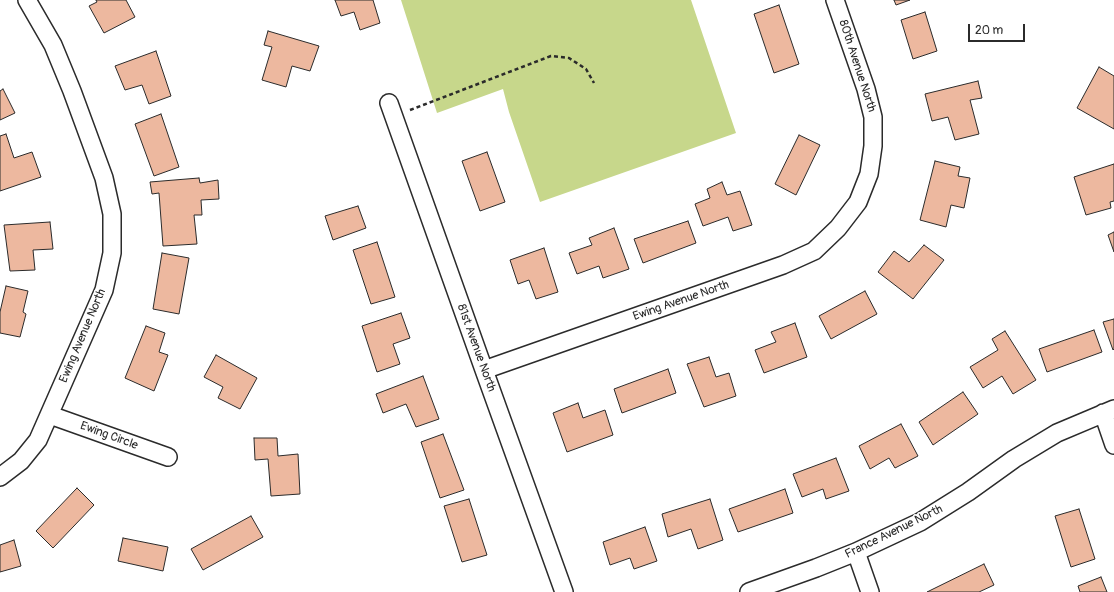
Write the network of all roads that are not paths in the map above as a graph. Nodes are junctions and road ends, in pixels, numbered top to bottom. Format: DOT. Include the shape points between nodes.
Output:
graph roads {
  1 [pos="28,0"];
  2 [pos="835,0"];
  3 [pos="392,110"];
  4 [pos="858,202"];
  5 [pos="484,370"];
  6 [pos="1108,411"];
  7 [pos="50,415"];
  8 [pos="1114,446"];
  9 [pos="168,457"];
  10 [pos="0,477"];
  11 [pos="856,552"];
  12 [pos="564,592"];
  13 [pos="749,592"];
  14 [pos="870,592"];
  1 -- 7 [label="street, Ewing Avenue North" via="53,45 72,91 104,178 112,214 112,253 104,290"];
  2 -- 4 [label="street, 80th Avenue North" via="874,117 869,174"];
  3 -- 5 [label="street, 81st Avenue North"];
  4 -- 5 [label="street, Ewing Avenue North" via="838,228 814,251 783,265"];
  5 -- 12 [label="street, 81st Avenue North"];
  6 -- 8 [label="street"];
  6 -- 11 [label="street, France Avenue North" via="1058,433 920,522"];
  7 -- 9 [label="street, Ewing Circle"];
  7 -- 10 [label="street, Ewing Avenue North" via="38,440 21,461"];
  11 -- 13 [label="street, France Avenue North"];
  11 -- 14 [label="street"];
}
